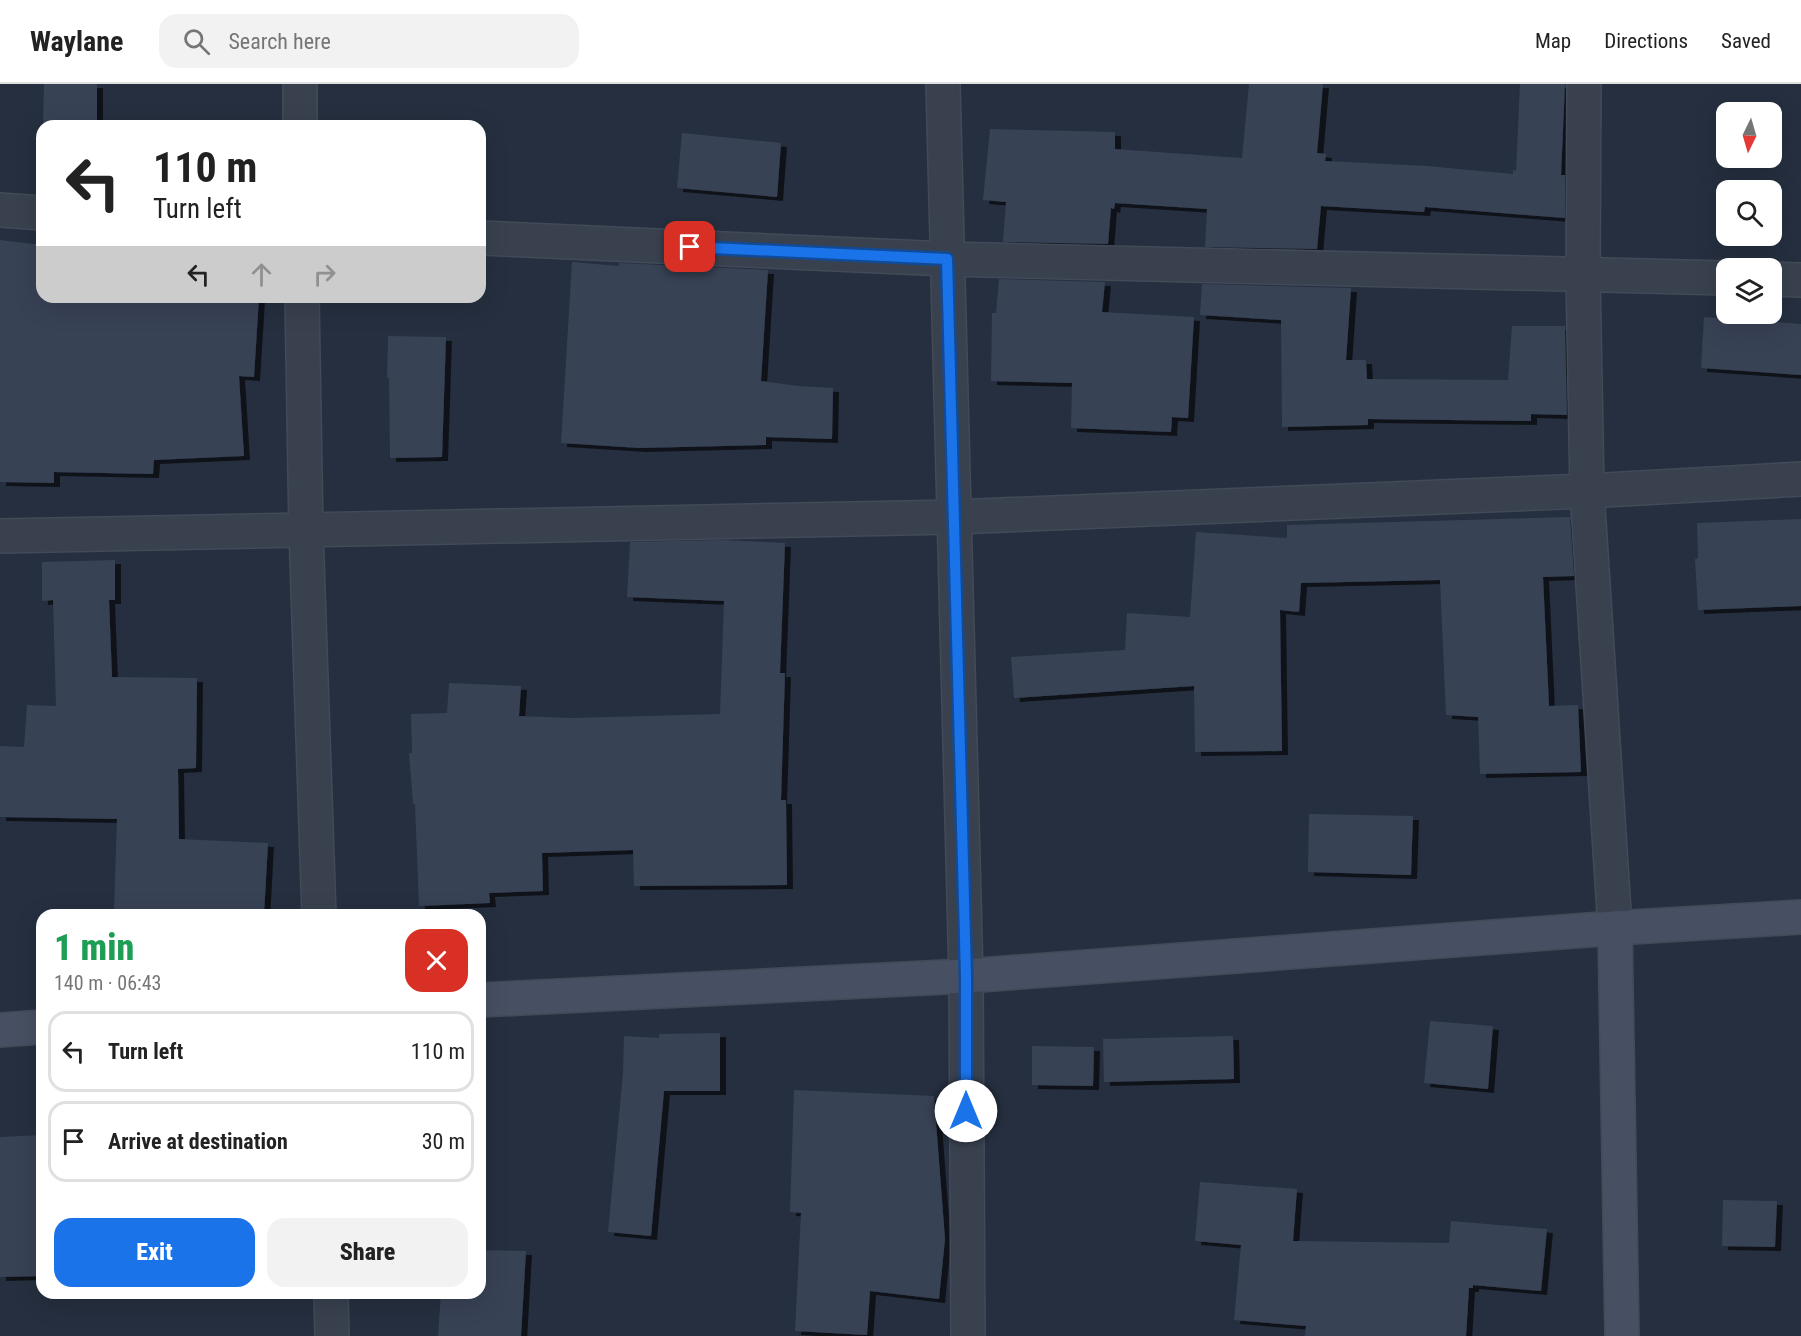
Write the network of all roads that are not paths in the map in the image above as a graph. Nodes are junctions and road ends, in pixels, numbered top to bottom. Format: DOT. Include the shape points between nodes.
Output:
graph roads {
  1 [pos="300,84"];
  2 [pos="943,84"];
  3 [pos="1584,84"];
  4 [pos="300,120"];
  5 [pos="0,210"];
  6 [pos="36,213"];
  7 [pos="486,238"];
  8 [pos="947,259"];
  9 [pos="1584,274"];
  10 [pos="1716,278"];
  11 [pos="1782,279"];
  12 [pos="1801,280"];
  13 [pos="302,303"];
  14 [pos="1801,479"];
  15 [pos="1587,491"];
  16 [pos="954,517"];
  17 [pos="306,531"];
  18 [pos="0,536"];
  19 [pos="319,909"];
  20 [pos="1801,917"];
  21 [pos="1615,928"];
  22 [pos="966,976"];
  23 [pos="486,1000"];
  24 [pos="36,1027"];
  25 [pos="0,1030"];
  26 [pos="331,1299"];
  27 [pos="332,1336"];
  28 [pos="968,1336"];
  29 [pos="1622,1336"];
  1 -- 4 [label="street"];
  2 -- 8 [label="street"];
  3 -- 9 [label="street"];
  5 -- 6 [label="street"];
  7 -- 8 [label="street"];
  8 -- 9 [label="street"];
  8 -- 16 [label="street"];
  9 -- 10 [label="street"];
  9 -- 15 [label="street"];
  11 -- 12 [label="street"];
  13 -- 17 [label="street"];
  14 -- 15 [label="street"];
  15 -- 16 [label="street"];
  15 -- 21 [label="street"];
  16 -- 17 [label="street"];
  16 -- 22 [label="street"];
  17 -- 18 [label="street"];
  17 -- 19 [label="street"];
  20 -- 21 [label="street"];
  21 -- 22 [label="street"];
  21 -- 29 [label="street"];
  22 -- 23 [label="street"];
  22 -- 28 [label="street"];
  24 -- 25 [label="street"];
  26 -- 27 [label="street"];
}
